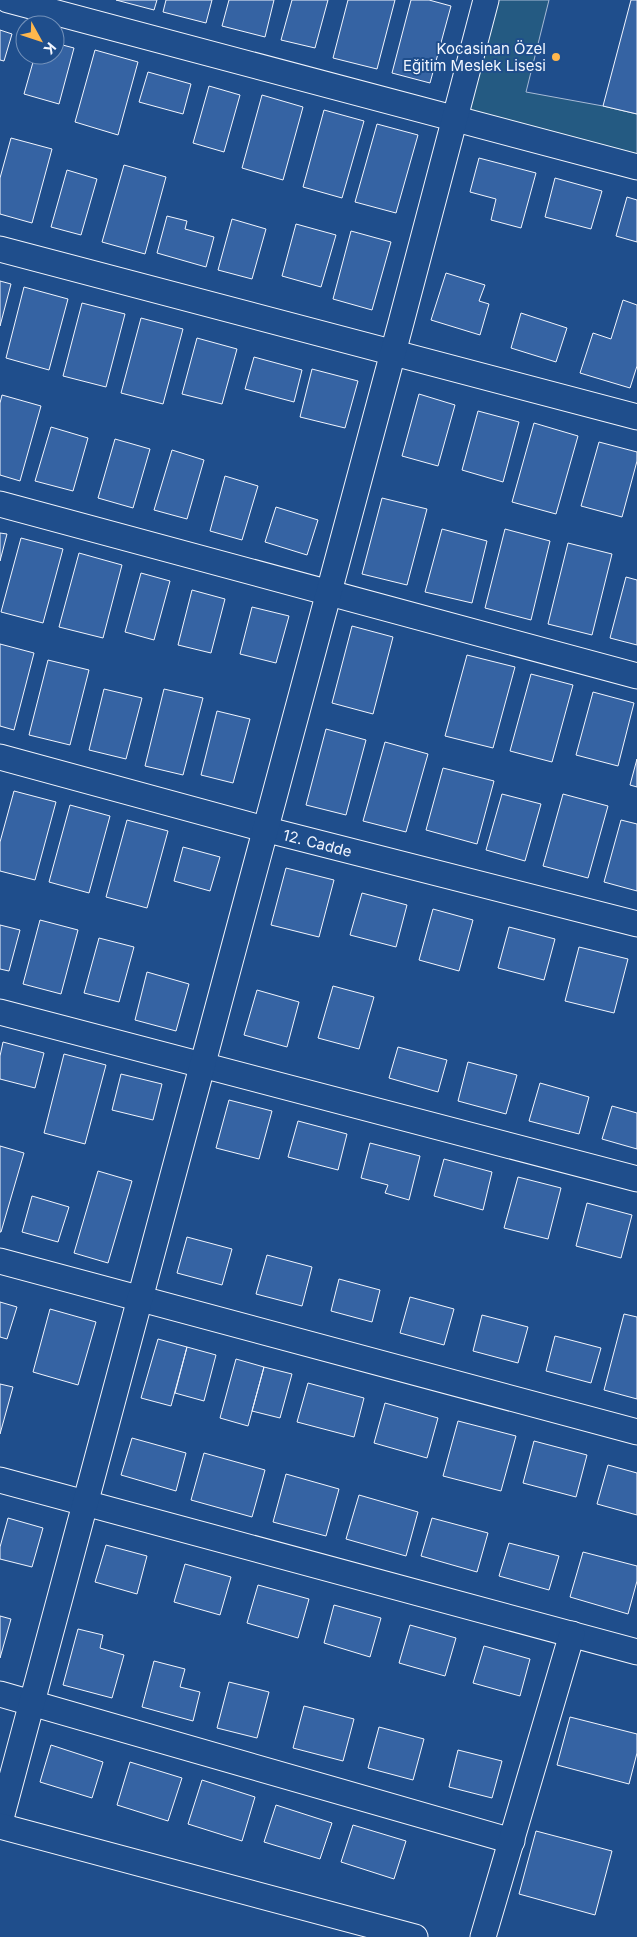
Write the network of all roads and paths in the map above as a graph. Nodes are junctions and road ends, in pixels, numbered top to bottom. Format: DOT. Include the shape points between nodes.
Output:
graph roads {
  1 [pos="8,0"];
  2 [pos="486,0"];
  3 [pos="455,118"];
  4 [pos="637,167"];
  5 [pos="0,249"];
  6 [pos="393,354"];
  7 [pos="637,417"];
  8 [pos="0,504"];
  9 [pos="328,593"];
  10 [pos="637,676"];
  11 [pos="0,757"];
  12 [pos="264,829"];
  13 [pos="637,924"];
  14 [pos="0,1012"];
  15 [pos="201,1065"];
  16 [pos="637,1180"];
  17 [pos="0,1261"];
  18 [pos="138,1298"];
  19 [pos="637,1432"];
  20 [pos="0,1480"];
  21 [pos="85,1503"];
  22 [pos="572,1634"];
  23 [pos="637,1652"];
  24 [pos="0,1694"];
  25 [pos="32,1703"];
  26 [pos="0,1822"];
  27 [pos="0,1826"];
  28 [pos="512,1841"];
  29 [pos="415,1937"];
  30 [pos="484,1937"];
  1 -- 3 [label="street"];
  2 -- 3 [label="street"];
  3 -- 4 [label="street"];
  3 -- 6 [label="street"];
  5 -- 6 [label="street"];
  6 -- 7 [label="street"];
  6 -- 9 [label="street"];
  8 -- 9 [label="street"];
  9 -- 10 [label="street"];
  9 -- 12 [label="street"];
  11 -- 12 [label="street, 12. Cadde"];
  12 -- 13 [label="street, 12. Cadde"];
  12 -- 15 [label="street"];
  14 -- 15 [label="street"];
  15 -- 16 [label="street"];
  15 -- 18 [label="street"];
  17 -- 18 [label="street"];
  18 -- 19 [label="street"];
  18 -- 21 [label="street"];
  20 -- 21 [label="street"];
  21 -- 22 [label="street"];
  21 -- 25 [label="street"];
  22 -- 23 [label="street"];
  22 -- 28 [label="street"];
  24 -- 25 [label="street"];
  25 -- 26 [label="street"];
  25 -- 28 [label="street"];
  27 -- 29 [label="street"];
  28 -- 30 [label="street"];
}
